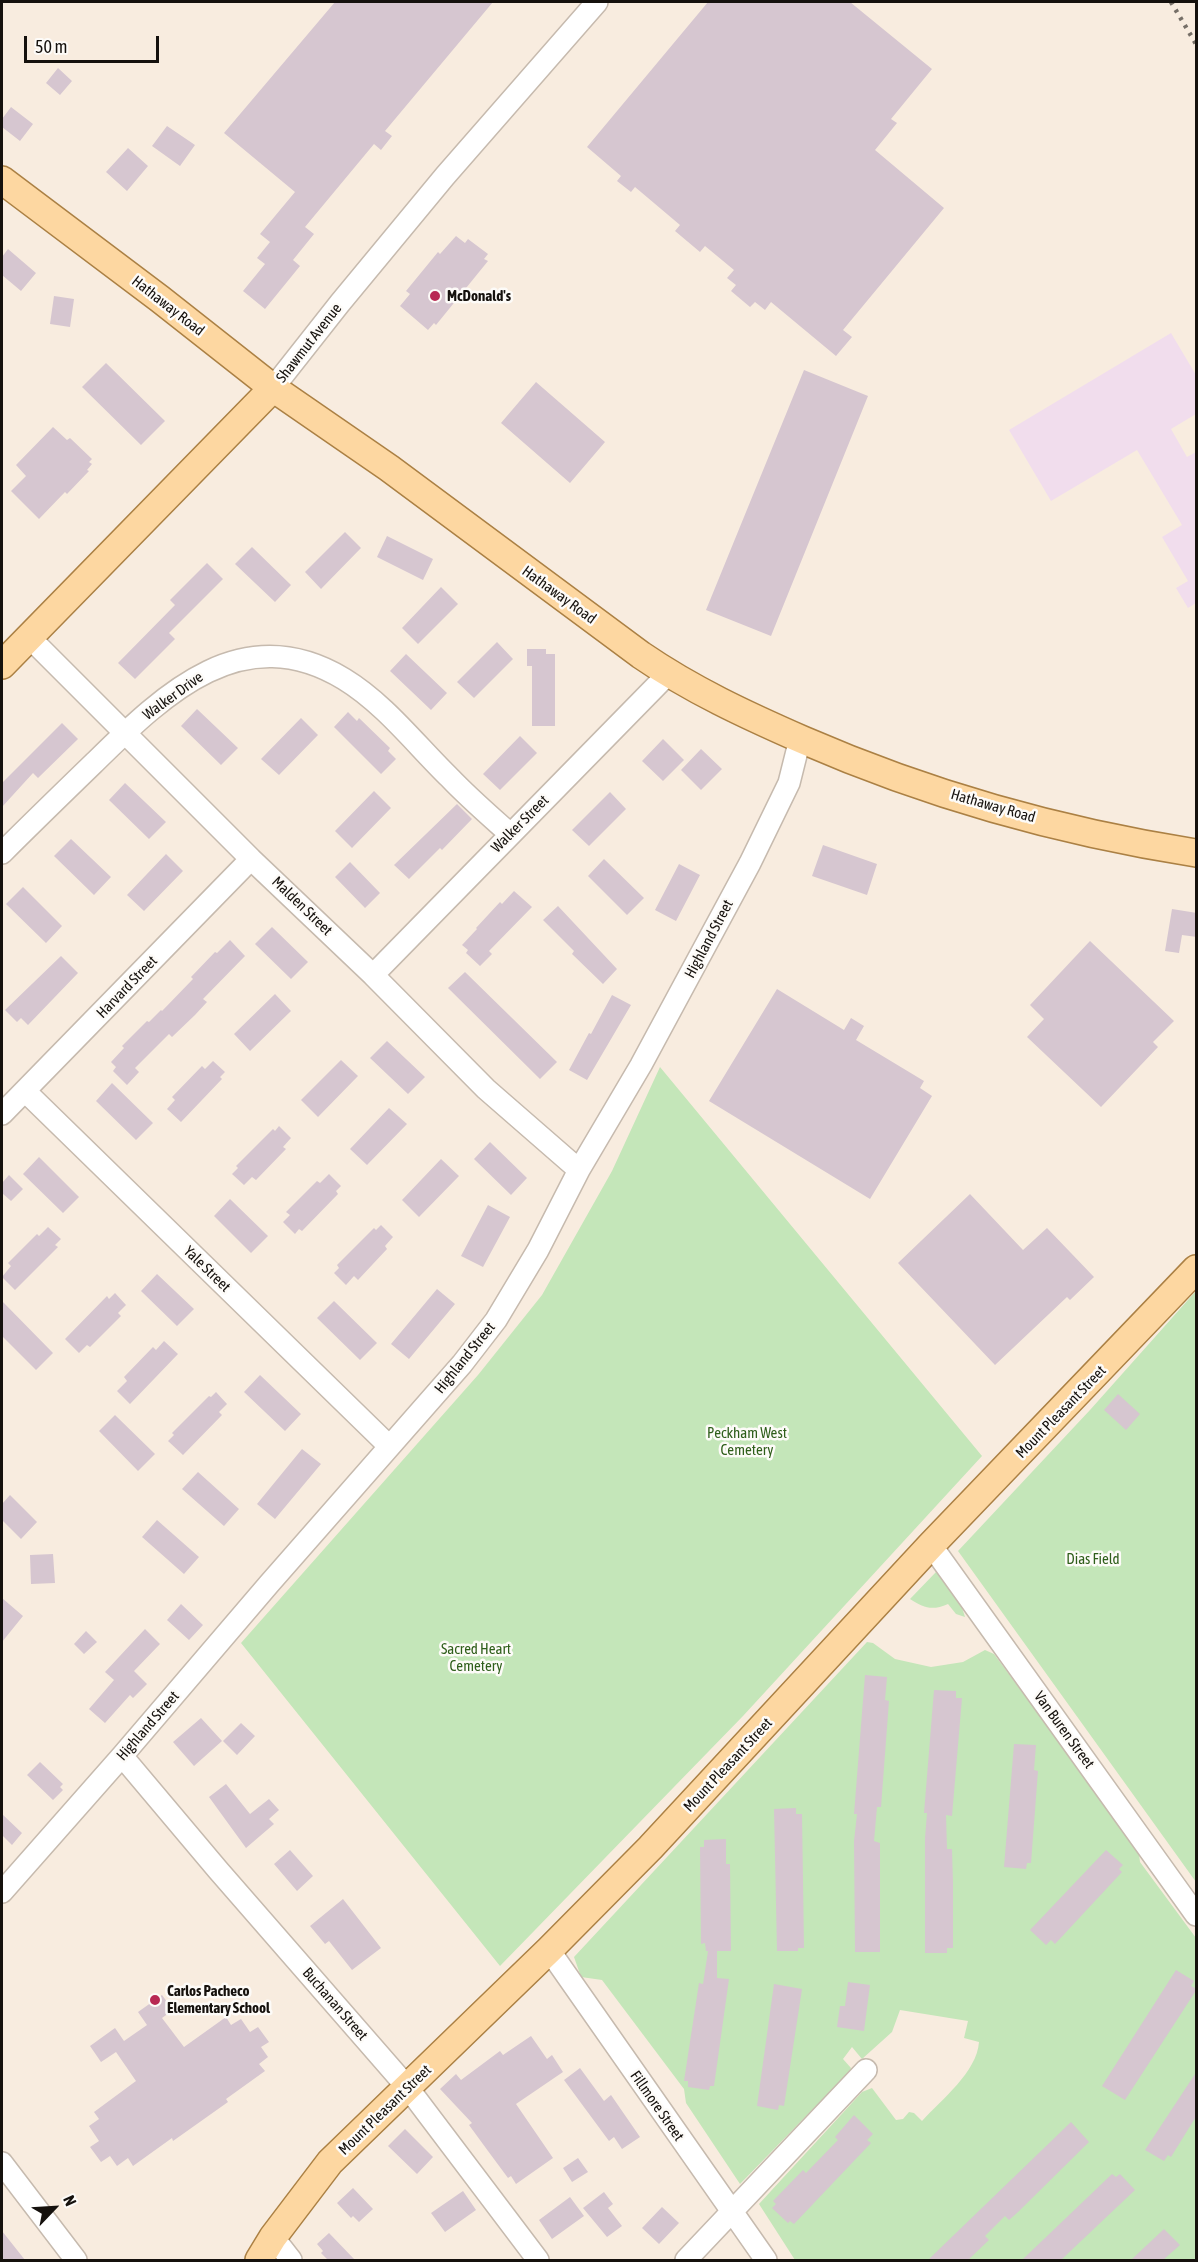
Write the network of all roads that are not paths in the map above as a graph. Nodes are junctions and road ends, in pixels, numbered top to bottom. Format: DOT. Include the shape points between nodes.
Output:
graph roads {
  1 [pos="597,2"];
  2 [pos="2,180"];
  3 [pos="273,388"];
  4 [pos="29,637"];
  5 [pos="4,658"];
  6 [pos="668,674"];
  7 [pos="125,732"];
  8 [pos="800,739"];
  9 [pos="510,834"];
  10 [pos="2,853"];
  11 [pos="1197,853"];
  12 [pos="251,859"];
  13 [pos="373,975"];
  14 [pos="24,1091"];
  15 [pos="2,1114"];
  16 [pos="579,1170"];
  17 [pos="1197,1269"];
  18 [pos="389,1446"];
  19 [pos="932,1545"];
  20 [pos="122,1756"];
  21 [pos="2,1892"];
  22 [pos="1197,1915"];
  23 [pos="549,1950"];
  24 [pos="866,2070"];
  25 [pos="408,2088"];
  26 [pos="2,2163"];
  27 [pos="731,2211"];
  28 [pos="273,2237"];
  29 [pos="76,2260"];
  30 [pos="260,2260"];
  31 [pos="291,2260"];
  32 [pos="538,2260"];
  33 [pos="686,2260"];
  34 [pos="766,2260"];
  1 -- 3 [label="street, Shawmut Avenue" via="445,176"];
  2 -- 3 [label="main road, Hathaway Road"];
  3 -- 4 [label="main road, Shawmut Avenue"];
  3 -- 6 [label="main road, Hathaway Road" via="389,468"];
  4 -- 5 [label="main road, Shawmut Avenue"];
  4 -- 7 [label="street, Malden Street"];
  6 -- 8 [label="main road, Hathaway Road"];
  6 -- 9 [label="street, Walker Street"];
  7 -- 9 [label="street, Walker Drive" via="190,680 221,664 256,656 294,658 328,670 362,691"];
  7 -- 10 [label="street, Walker Drive"];
  7 -- 12 [label="street, Malden Street"];
  8 -- 11 [label="main road, Hathaway Road" via="892,775 989,806"];
  8 -- 16 [label="street, Highland Street" via="789,783 750,863 641,1065"];
  9 -- 13 [label="street, Walker Street"];
  12 -- 13 [label="street, Malden Street"];
  12 -- 14 [label="street, Harvard Street"];
  13 -- 16 [label="street, Malden Street" via="486,1089"];
  14 -- 15 [label="street, Harvard Street"];
  14 -- 18 [label="street, Yale Street"];
  16 -- 18 [label="street, Highland Street" via="496,1320"];
  17 -- 19 [label="main road, Mount Pleasant Street"];
  18 -- 20 [label="street, Highland Street"];
  19 -- 22 [label="street, Van Buren Street"];
  19 -- 23 [label="main road, Mount Pleasant Street" via="680,1816"];
  20 -- 21 [label="street, Highland Street"];
  20 -- 25 [label="street, Buchanan Street"];
  23 -- 25 [label="main road, Mount Pleasant Street"];
  23 -- 27 [label="street, Fillmore Street"];
  24 -- 27 [label="street"];
  25 -- 28 [label="main road, Mount Pleasant Street" via="330,2162"];
  25 -- 32 [label="street, Buchanan Street"];
  26 -- 29 [label="street"];
  27 -- 33 [label="street"];
  27 -- 34 [label="street, Fillmore Street"];
  28 -- 30 [label="main road, Mount Pleasant Street"];
  28 -- 31 [label="street"];
}
